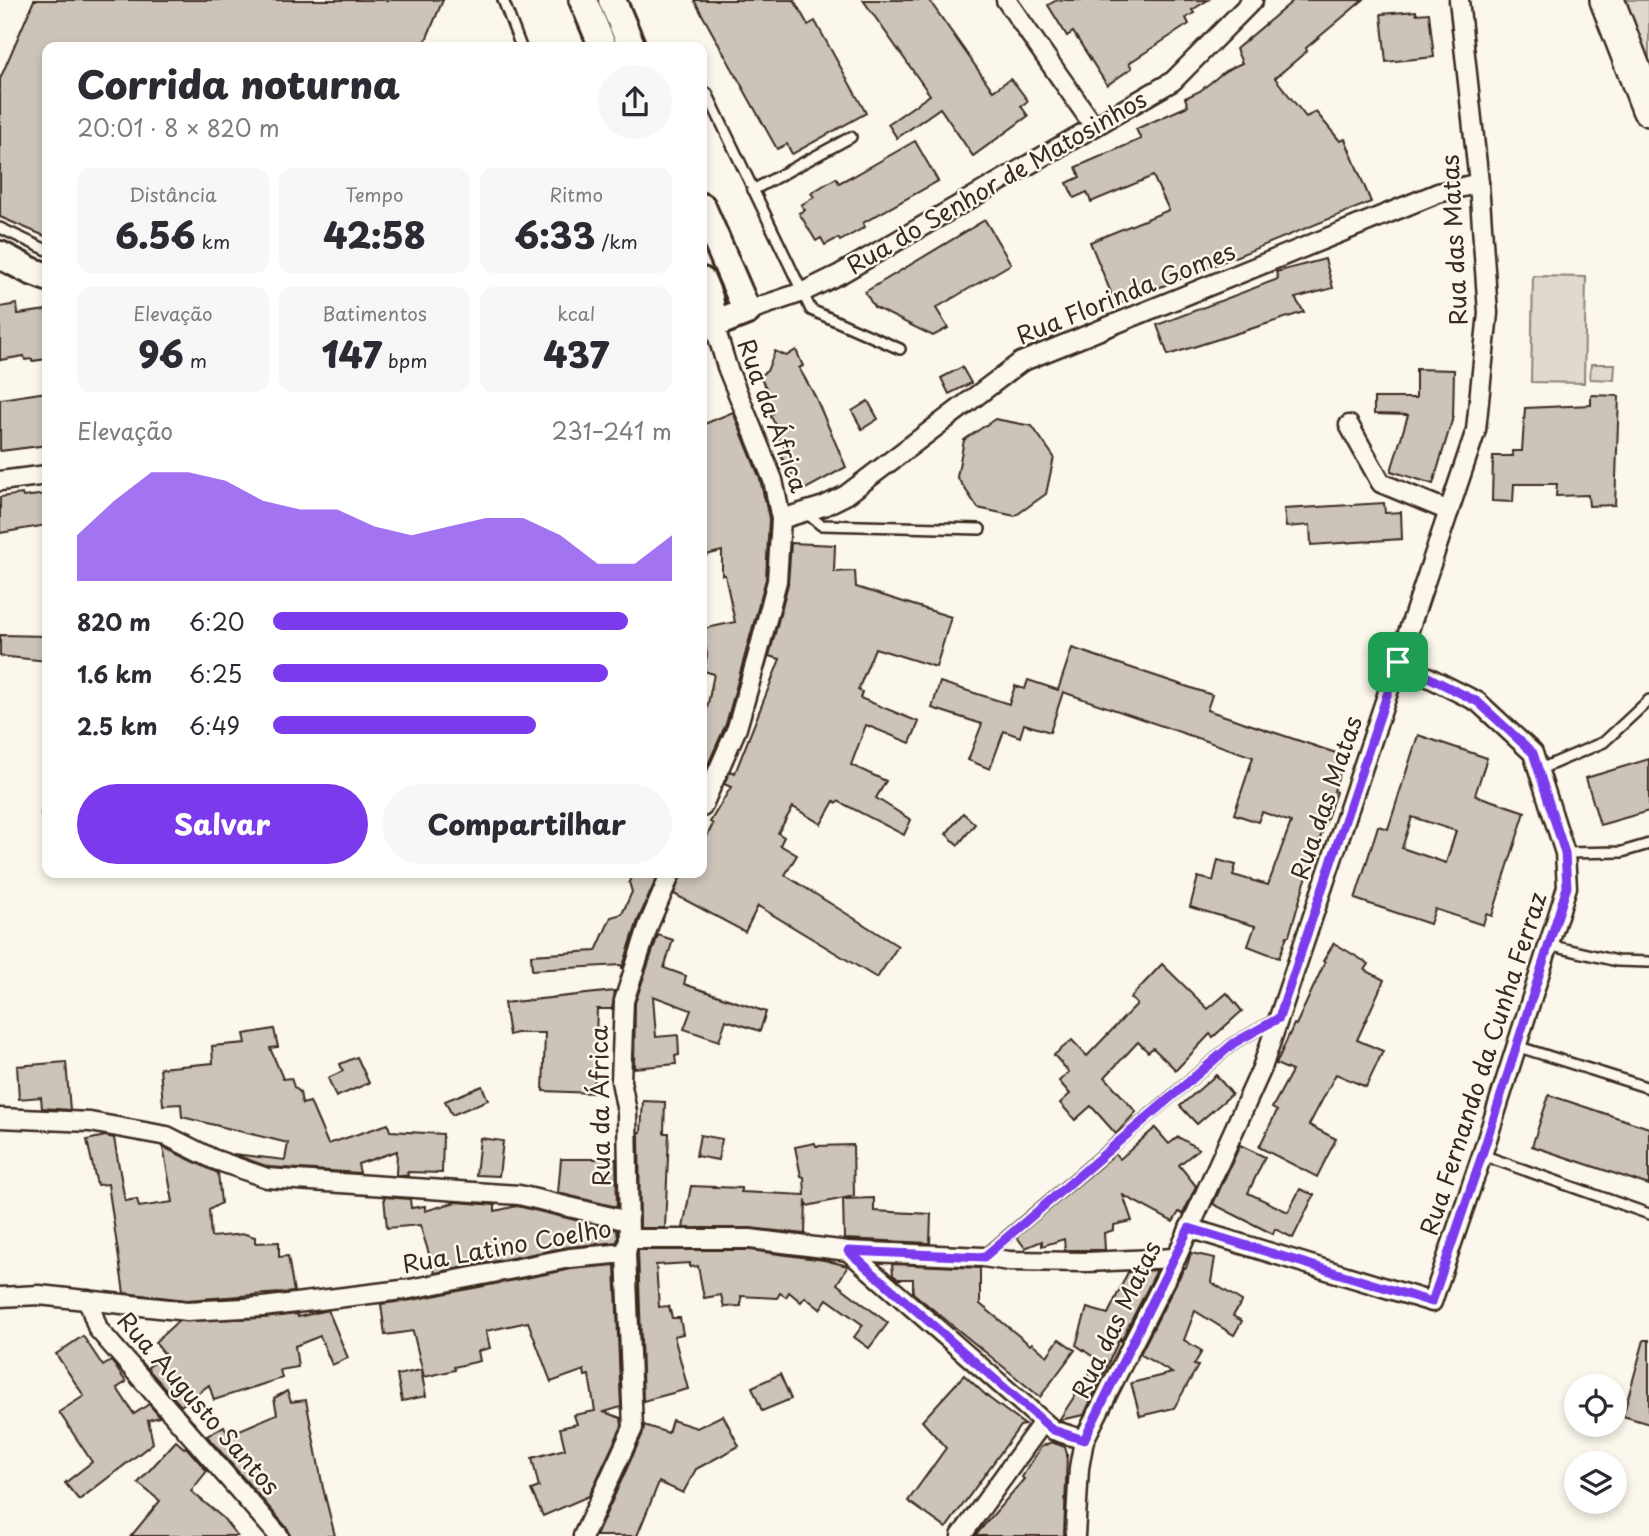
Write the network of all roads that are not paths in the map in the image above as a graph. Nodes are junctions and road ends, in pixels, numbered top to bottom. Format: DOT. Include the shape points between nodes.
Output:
graph roads {
  1 [pos="503,0"];
  2 [pos="583,0"];
  3 [pos="612,0"];
  4 [pos="1006,0"];
  5 [pos="1253,0"];
  6 [pos="1459,0"];
  7 [pos="1607,0"];
  8 [pos="519,42"];
  9 [pos="601,42"];
  10 [pos="630,42"];
  11 [pos="707,93"];
  12 [pos="1649,109"];
  13 [pos="1094,126"];
  14 [pos="851,137"];
  15 [pos="1479,183"];
  16 [pos="752,190"];
  17 [pos="707,219"];
  18 [pos="0,228"];
  19 [pos="42,248"];
  20 [pos="0,255"];
  21 [pos="42,275"];
  22 [pos="803,292"];
  23 [pos="747,311"];
  24 [pos="708,326"];
  25 [pos="900,349"];
  26 [pos="1349,425"];
  27 [pos="42,476"];
  28 [pos="0,481"];
  29 [pos="1449,511"];
  30 [pos="805,512"];
  31 [pos="781,519"];
  32 [pos="980,530"];
  33 [pos="1398,662"];
  34 [pos="1649,700"];
  35 [pos="1538,770"];
  36 [pos="707,795"];
  37 [pos="1649,844"];
  38 [pos="1565,853"];
  39 [pos="669,878"];
  40 [pos="1548,945"];
  41 [pos="1649,962"];
  42 [pos="1279,1018"];
  43 [pos="1516,1046"];
  44 [pos="1649,1088"];
  45 [pos="0,1118"];
  46 [pos="1482,1155"];
  47 [pos="1649,1214"];
  48 [pos="628,1221"];
  49 [pos="1189,1228"];
  50 [pos="627,1246"];
  51 [pos="848,1251"];
  52 [pos="984,1257"];
  53 [pos="1176,1258"];
  54 [pos="0,1297"];
  55 [pos="88,1300"];
  56 [pos="1043,1422"];
  57 [pos="1084,1440"];
  58 [pos="279,1536"];
  59 [pos="583,1536"];
  60 [pos="961,1536"];
  61 [pos="1075,1536"];
  1 -- 8 [label="lane"];
  2 -- 9 [label="main road"];
  3 -- 10 [label="main road"];
  4 -- 13 [label="street"];
  5 -- 13 [label="street, Rua do Senhor de Matosinhos" via="1173,81"];
  6 -- 15 [label="street, Rua das Matas"];
  7 -- 12 [label="highway"];
  11 -- 16 [label="lane"];
  13 -- 22 [label="street, Rua do Senhor de Matosinhos"];
  14 -- 16 [label="lane"];
  15 -- 29 [label="street, Rua das Matas" via="1488,313 1476,430"];
  15 -- 30 [label="street, Rua Florinda Gomes" via="1438,193 1021,362 846,495"];
  16 -- 22 [label="lane"];
  17 -- 23 [label="main road"];
  18 -- 19 [label="lane"];
  20 -- 21 [label="main road"];
  22 -- 23 [label="street, Rua do Senhor de Matosinhos"];
  22 -- 25 [label="lane" via="811,310"];
  23 -- 24 [label="main road, Rua do Senhor de Matosinhos"];
  24 -- 31 [label="street, Rua da África" via="773,480"];
  26 -- 29 [label="street" via="1381,483"];
  27 -- 28 [label="street"];
  29 -- 33 [label="street, Rua das Matas"];
  30 -- 31 [label="street, Rua Florinda Gomes"];
  30 -- 32 [label="lane" via="821,526"];
  31 -- 36 [label="street, Rua da África" via="777,581 758,654 737,728"];
  33 -- 35 [label="street, Rua Fernando da Cunha Ferraz" via="1478,702 1533,753"];
  33 -- 42 [label="street, Rua das Matas"];
  34 -- 35 [label="lane" via="1604,742"];
  35 -- 38 [label="street, Rua Fernando da Cunha Ferraz"];
  37 -- 38 [label="lane" via="1622,852"];
  38 -- 40 [label="street, Rua Fernando da Cunha Ferraz" via="1567,887"];
  39 -- 48 [label="street, Rua da África" via="624,1001 621,1081 627,1112"];
  40 -- 41 [label="lane" via="1617,961"];
  40 -- 43 [label="street, Rua Fernando da Cunha Ferraz"];
  42 -- 49 [label="street, Rua das Matas" via="1262,1068"];
  42 -- 52 [label="lane" via="1234,1043"];
  43 -- 44 [label="lane"];
  43 -- 46 [label="street, Rua Fernando da Cunha Ferraz"];
  45 -- 48 [label="street" via="90,1122 167,1136 267,1178 519,1195"];
  46 -- 47 [label="lane"];
  46 -- 49 [label="street, Rua Fernando da Cunha Ferraz" via="1432,1302"];
  48 -- 50 [label="street, Rua da África"];
  49 -- 53 [label="street, Rua das Matas"];
  50 -- 51 [label="street, Rua Latino Coelho" via="750,1239"];
  50 -- 55 [label="street, Rua Latino Coelho" via="410,1289 263,1307 187,1311"];
  50 -- 59 [label="street, Rua da África" via="633,1428"];
  51 -- 52 [label="street, Rua Latino Coelho"];
  51 -- 56 [label="street"];
  52 -- 53 [label="street, Rua Latino Coelho" via="1087,1262"];
  53 -- 57 [label="street, Rua das Matas"];
  54 -- 55 [label="street, Rua Latino Coelho"];
  55 -- 58 [label="street, Rua Augusto Santos" via="98,1329"];
  56 -- 57 [label="street"];
  56 -- 60 [label="street"];
  57 -- 61 [label="street, Rua das Matas"];
}
